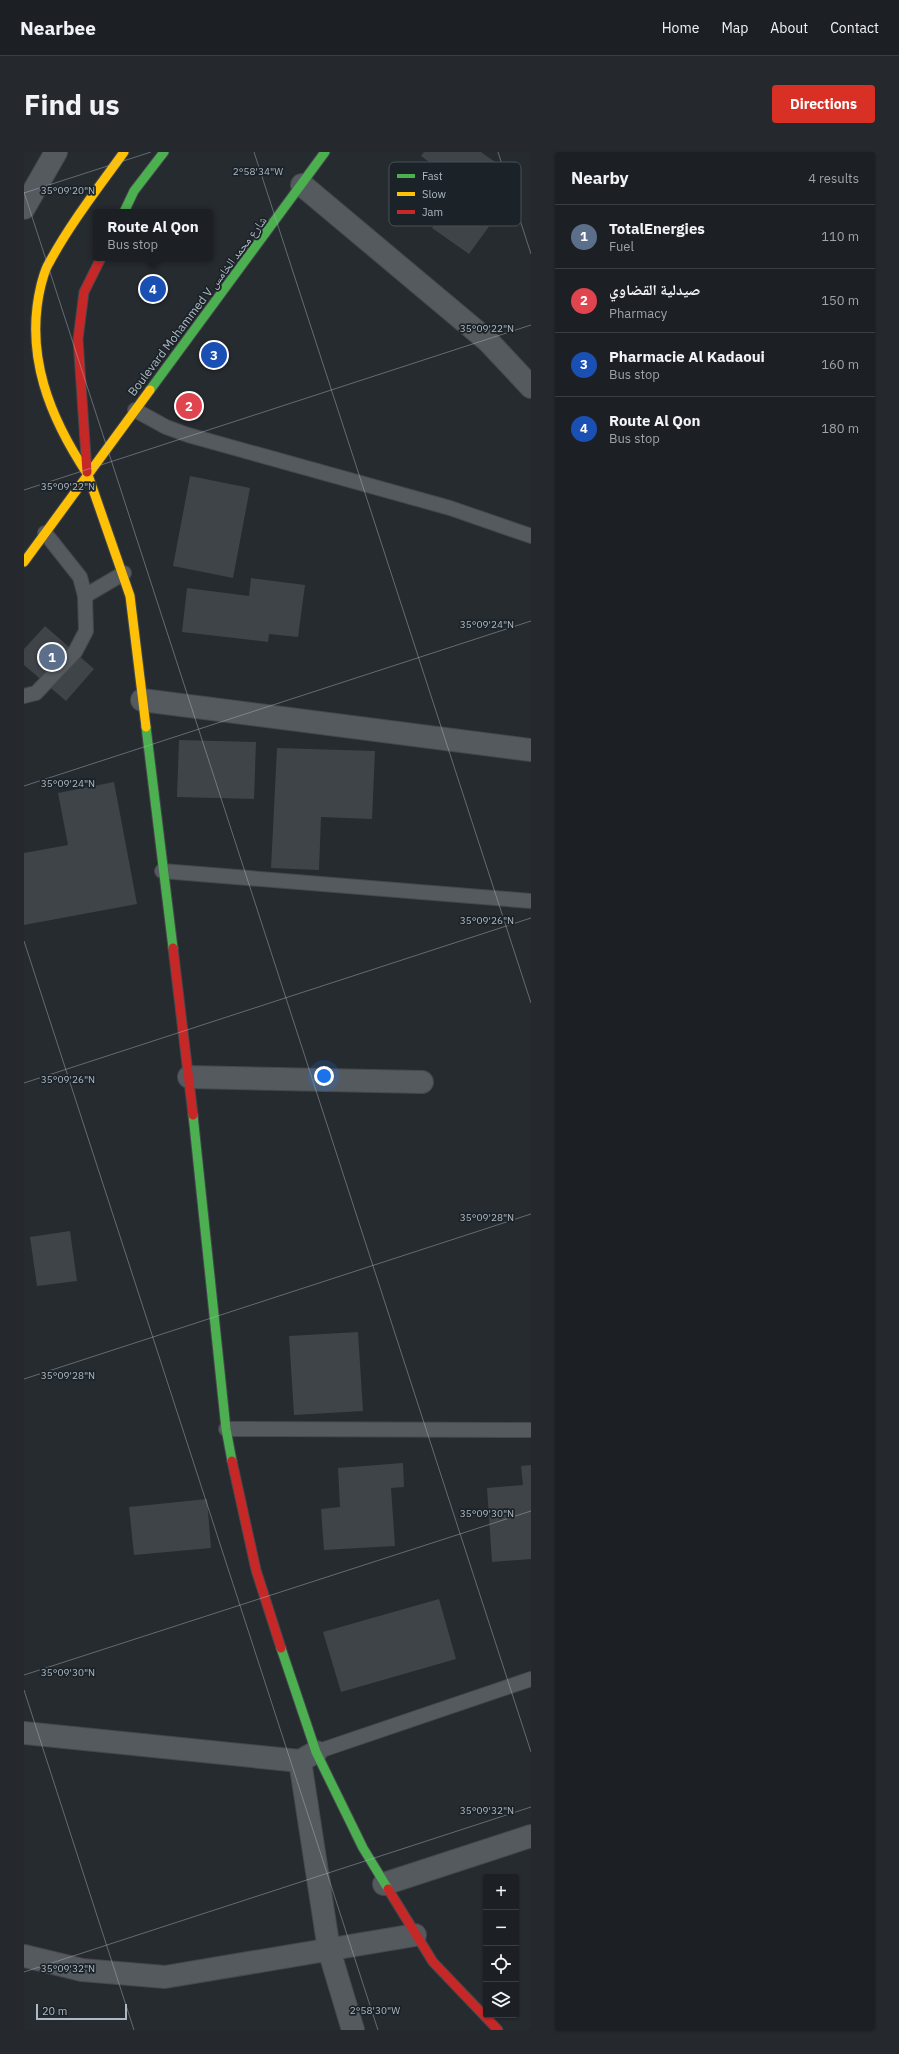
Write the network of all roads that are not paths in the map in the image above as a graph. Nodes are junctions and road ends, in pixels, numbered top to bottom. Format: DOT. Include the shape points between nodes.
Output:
graph roads {
  1 [pos="56,152"];
  2 [pos="124,152"];
  3 [pos="164,152"];
  4 [pos="325,152"];
  5 [pos="302,185"];
  6 [pos="24,208"];
  7 [pos="125,209"];
  8 [pos="100,261"];
  9 [pos="531,387"];
  10 [pos="135,410"];
  11 [pos="88,475"];
  12 [pos="45,533"];
  13 [pos="531,536"];
  14 [pos="24,562"];
  15 [pos="124,573"];
  16 [pos="85,596"];
  17 [pos="24,696"];
  18 [pos="142,700"];
  19 [pos="531,750"];
  20 [pos="162,871"];
  21 [pos="531,901"];
  22 [pos="189,1077"];
  23 [pos="422,1082"];
  24 [pos="226,1429"];
  25 [pos="531,1430"];
  26 [pos="531,1679"];
  27 [pos="24,1733"];
  28 [pos="308,1756"];
  29 [pos="531,1836"];
  30 [pos="384,1884"];
  31 [pos="415,1934"];
  32 [pos="329,1950"];
  33 [pos="24,1956"];
  34 [pos="353,2030"];
  35 [pos="498,2030"];
  1 -- 6 [label="street"];
  2 -- 11 [label="street" via="48,264 34,304 33,352 41,387 63,436"];
  3 -- 7 [label="street" via="134,191"];
  4 -- 5 [label="street, Boulevard Mohammed V شارع محمد الخامس"];
  5 -- 9 [label="street" via="488,341"];
  5 -- 10 [label="street, Boulevard Mohammed V شارع محمد الخامس"];
  8 -- 11 [label="street" via="84,292 78,339"];
  10 -- 11 [label="street, Boulevard Mohammed V شارع محمد الخامس"];
  10 -- 13 [label="lane" via="166,428 188,435 450,508"];
  11 -- 12 [label="street, Boulevard Mohammed V شارع محمد الخامس"];
  11 -- 15 [label="street"];
  12 -- 14 [label="street, Boulevard Mohammed V شارع محمد الخامس"];
  12 -- 16 [label="lane" via="80,577"];
  15 -- 16 [label="lane"];
  15 -- 18 [label="street" via="133,617"];
  16 -- 17 [label="lane" via="86,631 75,652 36,693"];
  18 -- 19 [label="street"];
  18 -- 20 [label="street"];
  20 -- 21 [label="lane"];
  20 -- 22 [label="street"];
  22 -- 23 [label="street"];
  22 -- 24 [label="street"];
  24 -- 25 [label="lane"];
  24 -- 28 [label="street" via="256,1570 300,1708"];
  26 -- 28 [label="lane"];
  27 -- 28 [label="street"];
  28 -- 30 [label="street"];
  28 -- 32 [label="street"];
  29 -- 30 [label="street"];
  30 -- 31 [label="street"];
  31 -- 32 [label="street"];
  31 -- 35 [label="street" via="433,1962"];
  32 -- 33 [label="street" via="165,1977 82,1970"];
  32 -- 34 [label="street"];
}
